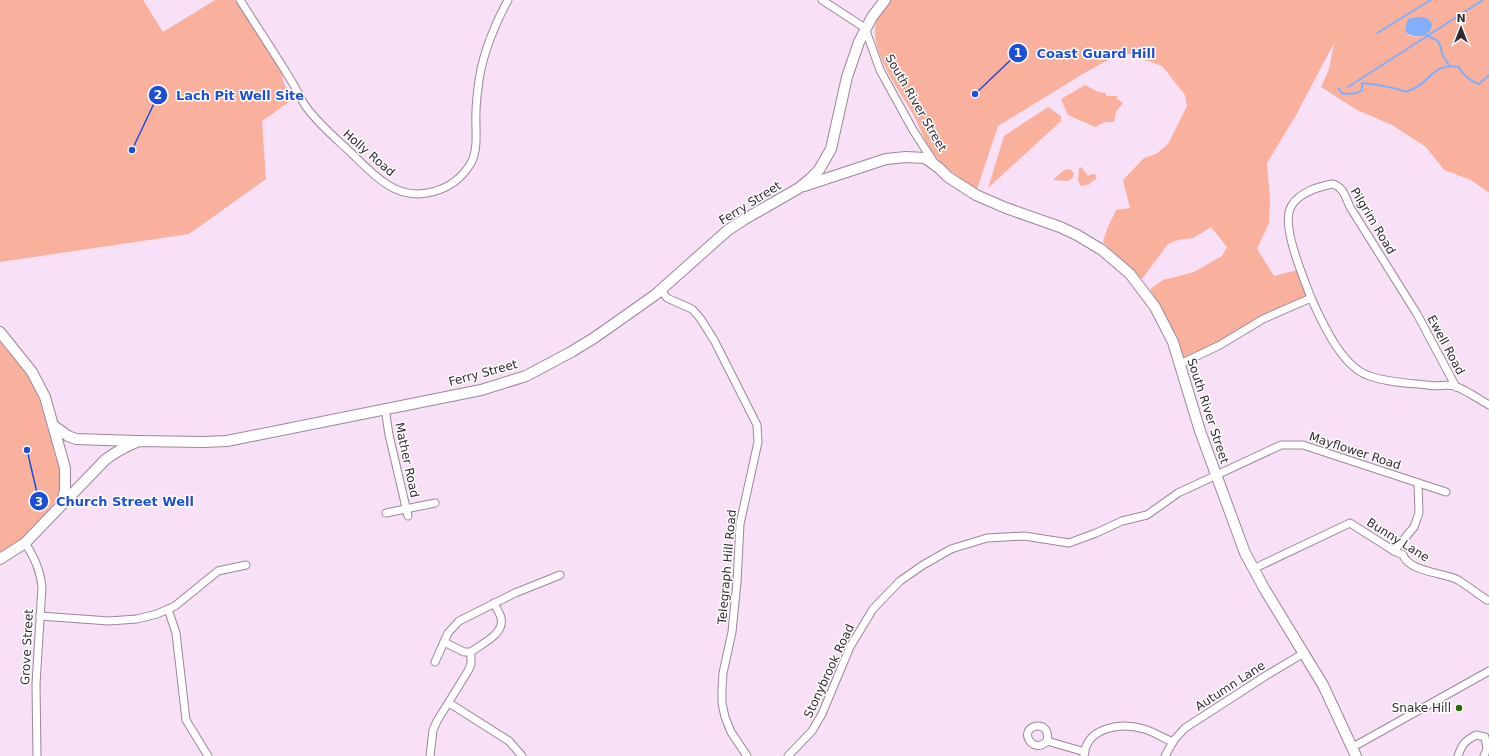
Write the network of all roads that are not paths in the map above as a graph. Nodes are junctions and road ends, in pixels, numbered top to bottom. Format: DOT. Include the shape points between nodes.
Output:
graph roads {
  1 [pos="240,0"];
  2 [pos="508,0"];
  3 [pos="822,0"];
  4 [pos="885,0"];
  5 [pos="865,28"];
  6 [pos="939,168"];
  7 [pos="799,188"];
  8 [pos="660,290"];
  9 [pos="1311,298"];
  10 [pos="1417,313"];
  11 [pos="0,332"];
  12 [pos="1180,364"];
  13 [pos="1456,387"];
  14 [pos="1489,405"];
  15 [pos="385,408"];
  16 [pos="54,426"];
  17 [pos="139,441"];
  18 [pos="1216,476"];
  19 [pos="1418,483"];
  20 [pos="1446,492"];
  21 [pos="434,503"];
  22 [pos="60,506"];
  23 [pos="407,512"];
  24 [pos="386,513"];
  25 [pos="25,543"];
  26 [pos="1394,551"];
  27 [pos="0,558"];
  28 [pos="246,565"];
  29 [pos="1253,569"];
  30 [pos="560,575"];
  31 [pos="1487,600"];
  32 [pos="494,603"];
  33 [pos="168,609"];
  34 [pos="40,616"];
  35 [pos="444,642"];
  36 [pos="471,652"];
  37 [pos="1304,653"];
  38 [pos="435,662"];
  39 [pos="1489,671"];
  40 [pos="449,703"];
  41 [pos="1048,741"];
  42 [pos="1173,742"];
  43 [pos="1354,752"];
  44 [pos="1084,754"];
  45 [pos="36,756"];
  46 [pos="208,756"];
  47 [pos="430,756"];
  48 [pos="522,756"];
  49 [pos="747,756"];
  50 [pos="788,756"];
  51 [pos="1165,756"];
  52 [pos="1458,756"];
  53 [pos="1484,756"];
  1 -- 2 [label="street, Holly Road" via="306,107 320,124 372,173 388,185 412,194 442,190 463,174 471,162 475,151 481,68 490,38"];
  3 -- 5 [label="street"];
  4 -- 5 [label="street, Ferry Street"];
  5 -- 6 [label="street, South River Street" via="880,70"];
  5 -- 7 [label="street, Ferry Street" via="847,77 830,149 819,170"];
  6 -- 7 [label="street, South River Street" via="925,158 894,158"];
  6 -- 12 [label="street, South River Street" via="976,195 1077,235 1116,261 1156,307 1173,342"];
  7 -- 8 [label="street, Ferry Street" via="728,230"];
  8 -- 15 [label="street, Ferry Street" via="594,338 526,376 481,390"];
  8 -- 49 [label="street, Telegraph Hill Road" via="667,298 692,309 700,318 714,340 757,425 758,442 740,524 738,582 722,689 724,710 731,732"];
  9 -- 10 [label="street, Pilgrim Road" via="1293,248 1289,211 1296,200 1308,192 1332,184 1342,190 1350,207"];
  9 -- 12 [label="street" via="1264,319 1220,345"];
  9 -- 13 [label="street, Pilgrim Road" via="1338,348 1360,371 1383,379 1435,387"];
  10 -- 13 [label="street, Ewell Road"];
  11 -- 16 [label="street" via="32,372 45,397"];
  12 -- 18 [label="street, South River Street"];
  13 -- 14 [label="street, Pilgrim Road"];
  15 -- 17 [label="street, Ferry Street" via="227,441"];
  15 -- 23 [label="street, Mather Road"];
  16 -- 17 [label="street" via="76,439"];
  16 -- 22 [label="street" via="66,479"];
  17 -- 22 [label="street, Ferry Street" via="105,460"];
  18 -- 19 [label="street, Mayflower Road" via="1277,446 1292,444 1303,445"];
  18 -- 29 [label="street, South River Street" via="1238,539"];
  18 -- 50 [label="street, Stonybrook Road" via="1178,493 1147,515 1122,521 1069,543 1024,536 987,538 955,547 923,565 900,581 873,609 850,647 822,714 812,731"];
  19 -- 20 [label="street, Mayflower Road"];
  19 -- 26 [label="street" via="1419,513 1414,527"];
  21 -- 23 [label="street"];
  22 -- 25 [label="street, Ferry Street"];
  23 -- 24 [label="street"];
  25 -- 27 [label="street, Ferry Street"];
  25 -- 34 [label="street, Grove Street" via="40,571"];
  26 -- 29 [label="street, Bunny Lane" via="1350,523"];
  26 -- 31 [label="street, Bunny Lane" via="1403,554 1404,559 1427,572 1458,580"];
  28 -- 33 [label="street" via="218,571 189,596"];
  29 -- 37 [label="street, South River Street"];
  30 -- 32 [label="street"];
  32 -- 35 [label="street" via="459,621"];
  32 -- 36 [label="street" via="501,618 498,633"];
  33 -- 34 [label="street" via="137,619 120,621"];
  33 -- 46 [label="street" via="176,633 186,720"];
  34 -- 45 [label="street, Grove Street" via="36,684"];
  35 -- 36 [label="street" via="464,652"];
  35 -- 38 [label="street"];
  36 -- 40 [label="street" via="468,671"];
  37 -- 42 [label="street, Autumn Lane" via="1198,719"];
  37 -- 43 [label="street, South River Street" via="1323,685"];
  39 -- 43 [label="street"];
  40 -- 47 [label="street" via="433,730"];
  40 -- 48 [label="street" via="509,741"];
  41 -- 44 [label="street"];
  42 -- 44 [label="street" via="1145,729 1117,727 1094,735 1086,745"];
  42 -- 51 [label="street, Autumn Lane"];
  52 -- 53 [label="street" via="1466,740 1476,735 1485,737"];
}
